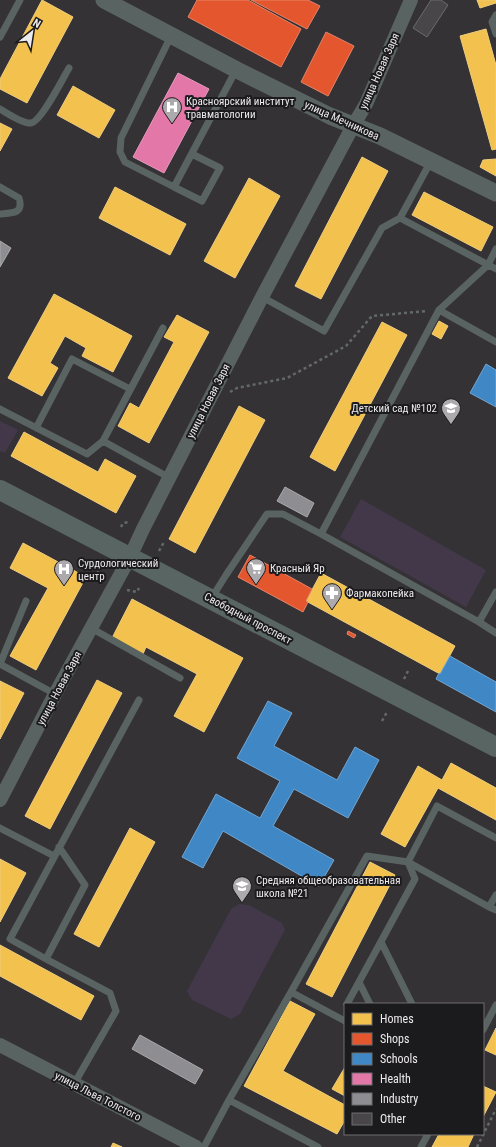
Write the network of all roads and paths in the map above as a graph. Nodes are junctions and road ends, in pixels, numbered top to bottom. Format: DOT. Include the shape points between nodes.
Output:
graph roads {
  1 [pos="20,0"];
  2 [pos="104,0"];
  3 [pos="411,0"];
  4 [pos="496,15"];
  5 [pos="3,26"];
  6 [pos="496,34"];
  7 [pos="172,36"];
  8 [pos="0,37"];
  9 [pos="68,68"];
  10 [pos="236,70"];
  11 [pos="0,109"];
  12 [pos="352,126"];
  13 [pos="192,154"];
  14 [pos="431,161"];
  15 [pos="0,187"];
  16 [pos="174,187"];
  17 [pos="496,193"];
  18 [pos="0,214"];
  19 [pos="400,218"];
  20 [pos="496,249"];
  21 [pos="488,265"];
  22 [pos="496,269"];
  23 [pos="262,297"];
  24 [pos="439,310"];
  25 [pos="163,328"];
  26 [pos="496,342"];
  27 [pos="130,389"];
  28 [pos="206,406"];
  29 [pos="0,409"];
  30 [pos="36,428"];
  31 [pos="103,441"];
  32 [pos="168,477"];
  33 [pos="0,490"];
  34 [pos="130,522"];
  35 [pos="121,527"];
  36 [pos="321,534"];
  37 [pos="164,542"];
  38 [pos="159,551"];
  39 [pos="130,558"];
  40 [pos="100,569"];
  41 [pos="97,574"];
  42 [pos="139,588"];
  43 [pos="125,589"];
  44 [pos="496,592"];
  45 [pos="211,599"];
  46 [pos="26,601"];
  47 [pos="479,622"];
  48 [pos="91,628"];
  49 [pos="496,633"];
  50 [pos="0,664"];
  51 [pos="408,671"];
  52 [pos="180,678"];
  53 [pos="405,678"];
  54 [pos="55,694"];
  55 [pos="140,700"];
  56 [pos="387,712"];
  57 [pos="382,721"];
  58 [pos="495,745"];
  59 [pos="0,800"];
  60 [pos="0,828"];
  61 [pos="496,838"];
  62 [pos="59,847"];
  63 [pos="54,856"];
  64 [pos="408,862"];
  65 [pos="496,895"];
  66 [pos="493,908"];
  67 [pos="381,942"];
  68 [pos="46,959"];
  69 [pos="359,982"];
  70 [pos="291,992"];
  71 [pos="348,1003"];
  72 [pos="370,1003"];
  73 [pos="412,1003"];
  74 [pos="496,1005"];
  75 [pos="342,1019"];
  76 [pos="484,1028"];
  77 [pos="0,1045"];
  78 [pos="74,1084"];
  79 [pos="229,1100"];
  80 [pos="496,1109"];
  81 [pos="484,1133"];
  82 [pos="427,1135"];
  83 [pos="483,1135"];
  84 [pos="196,1147"];
  85 [pos="204,1147"];
  86 [pos="318,1147"];
  87 [pos="421,1147"];
  88 [pos="477,1147"];
  1 -- 5 [label="lane"];
  2 -- 7 [label="street, улица Мечникова" via="122,7"];
  3 -- 12 [label="street, улица Новая Заря" via="366,104"];
  4 -- 6 [label="lane" via="492,22"];
  5 -- 8 [label="lane"];
  7 -- 10 [label="street, улица Мечникова"];
  7 -- 16 [label="lane" via="121,138 120,152 125,162"];
  9 -- 11 [label="lane" via="43,112 32,123 26,123"];
  10 -- 12 [label="street, улица Мечникова"];
  10 -- 13 [label="lane"];
  12 -- 14 [label="street, улица Мечникова" via="380,136"];
  12 -- 23 [label="street, улица Новая Заря"];
  13 -- 16 [label="lane"];
  13 -- 16 [label="lane" via="220,168 202,201"];
  14 -- 17 [label="street, улица Мечникова"];
  14 -- 19 [label="lane"];
  15 -- 18 [label="lane" via="19,198 21,204 16,212"];
  19 -- 21 [label="lane"];
  19 -- 23 [label="lane" via="382,228 324,331"];
  20 -- 21 [label="lane"];
  21 -- 22 [label="lane"];
  21 -- 24 [label="lane"];
  23 -- 28 [label="street, улица Новая Заря"];
  24 -- 26 [label="lane"];
  24 -- 28 [label="path" via="372,316 346,346 326,357 287,378 237,388"];
  24 -- 36 [label="lane"];
  25 -- 27 [label="lane"];
  27 -- 30 [label="lane" via="72,359"];
  27 -- 31 [label="lane"];
  28 -- 32 [label="street, улица Новая Заря"];
  29 -- 30 [label="lane"];
  30 -- 31 [label="lane" via="87,454"];
  31 -- 32 [label="lane"];
  32 -- 39 [label="street, улица Новая Заря"];
  33 -- 39 [label="main road, Свободный проспект"];
  34 -- 35 [label="path" via="123,523"];
  36 -- 45 [label="lane" via="283,514 268,514"];
  36 -- 47 [label="lane"];
  37 -- 38 [label="path"];
  39 -- 45 [label="main road, Свободный проспект"];
  39 -- 48 [label="street, улица Новая Заря"];
  40 -- 41 [label="path"];
  42 -- 43 [label="path" via="137,592"];
  44 -- 47 [label="lane"];
  45 -- 58 [label="main road, Свободный проспект"];
  46 -- 50 [label="lane"];
  47 -- 49 [label="lane"];
  48 -- 52 [label="lane"];
  48 -- 54 [label="street, улица Новая Заря"];
  50 -- 54 [label="lane"];
  51 -- 53 [label="path"];
  54 -- 59 [label="street, улица Новая Заря"];
  55 -- 62 [label="lane"];
  56 -- 57 [label="path"];
  60 -- 63 [label="lane"];
  61 -- 64 [label="lane" via="437,806"];
  62 -- 63 [label="lane"];
  62 -- 68 [label="lane" via="85,885"];
  63 -- 68 [label="lane" via="10,939"];
  64 -- 66 [label="lane"];
  64 -- 67 [label="lane" via="415,879"];
  64 -- 70 [label="lane" via="367,856"];
  65 -- 66 [label="lane"];
  67 -- 69 [label="lane"];
  67 -- 73 [label="lane"];
  68 -- 78 [label="lane" via="110,993 116,1011"];
  69 -- 71 [label="lane"];
  69 -- 72 [label="lane"];
  70 -- 75 [label="lane"];
  70 -- 79 [label="lane"];
  74 -- 76 [label="lane"];
  77 -- 78 [label="street, улица Льва Толстого"];
  78 -- 84 [label="street, улица Льва Толстого"];
  79 -- 85 [label="lane"];
  79 -- 86 [label="lane"];
  80 -- 81 [label="path"];
  82 -- 87 [label="lane"];
  83 -- 88 [label="path"];
}
